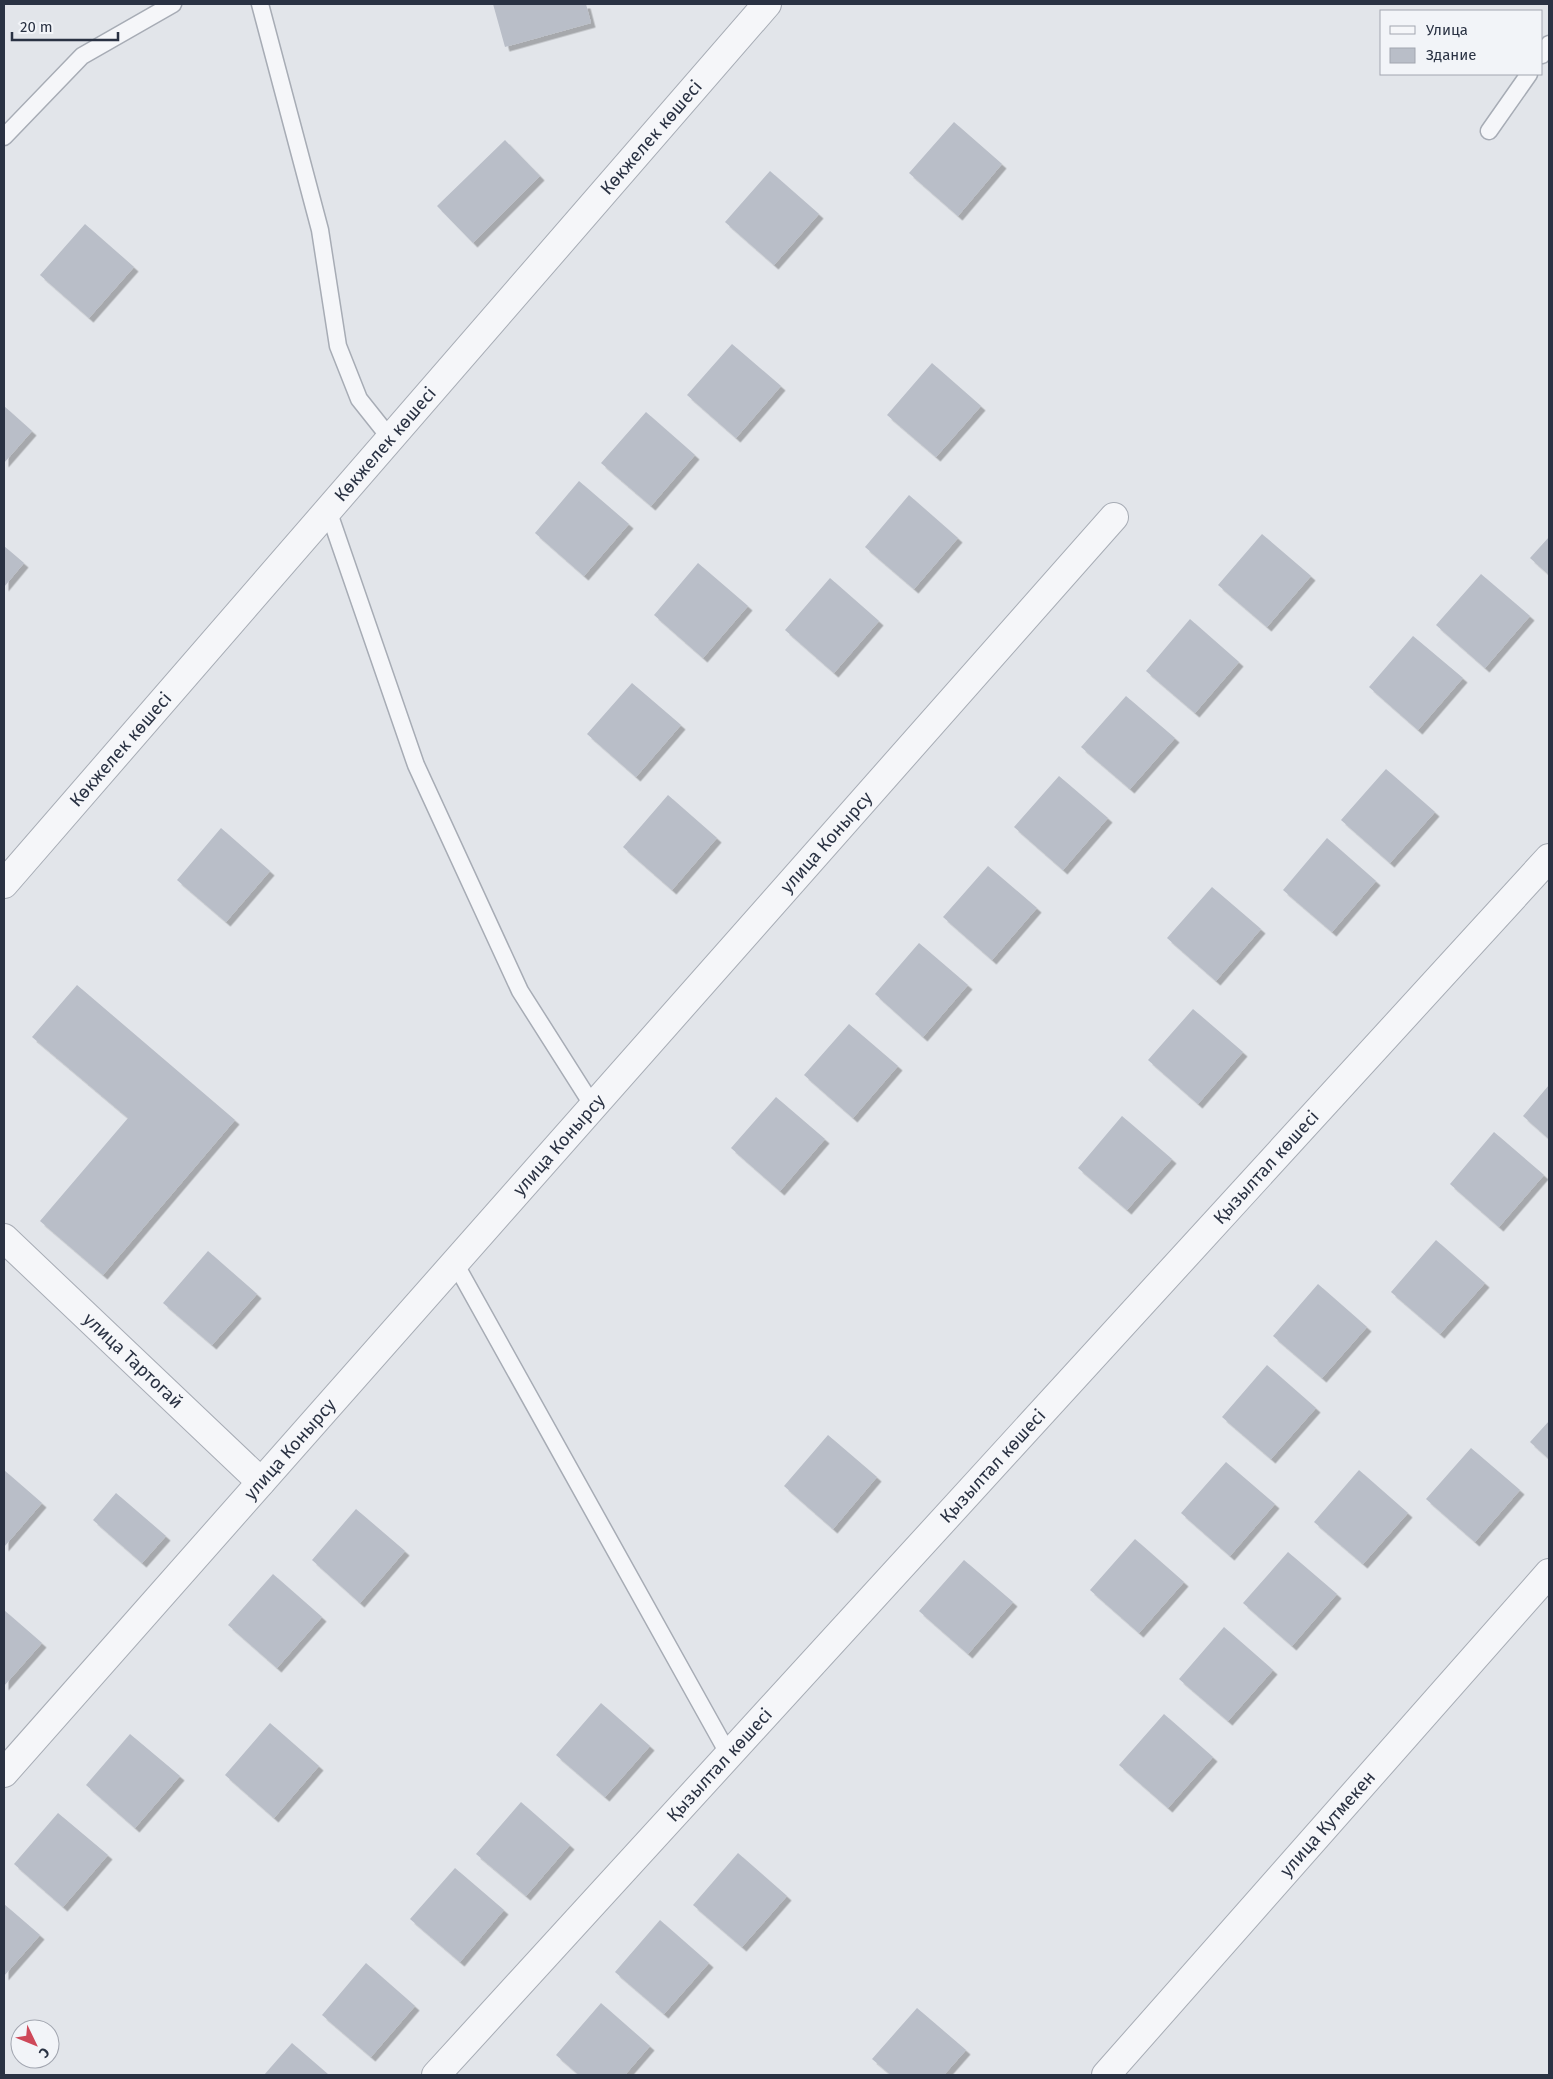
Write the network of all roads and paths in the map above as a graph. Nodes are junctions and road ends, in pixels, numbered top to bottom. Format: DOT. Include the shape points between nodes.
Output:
graph roads {
  1 [pos="173,4"];
  2 [pos="260,4"];
  3 [pos="766,4"];
  4 [pos="1528,75"];
  5 [pos="1489,131"];
  6 [pos="4,137"];
  7 [pos="390,438"];
  8 [pos="328,510"];
  9 [pos="1114,516"];
  10 [pos="1549,858"];
  11 [pos="4,884"];
  12 [pos="593,1106"];
  13 [pos="4,1238"];
  14 [pos="455,1263"];
  15 [pos="261,1482"];
  16 [pos="1549,1573"];
  17 [pos="729,1755"];
  18 [pos="4,1773"];
  19 [pos="436,2075"];
  20 [pos="1106,2075"];
  1 -- 6 [label="lane" via="82,56"];
  2 -- 7 [label="lane" via="320,230 338,346 359,399"];
  3 -- 7 [label="street, Көкжелек көшесі"];
  4 -- 5 [label="lane"];
  7 -- 8 [label="street, Көкжелек көшесі"];
  8 -- 11 [label="street, Көкжелек көшесі"];
  8 -- 12 [label="lane" via="416,764 520,991"];
  9 -- 12 [label="street, улица Конырсу"];
  10 -- 17 [label="street, Қызылтал көшесі"];
  12 -- 14 [label="street, улица Конырсу"];
  13 -- 15 [label="street, улица Тартогай"];
  14 -- 15 [label="street, улица Конырсу"];
  14 -- 17 [label="lane"];
  15 -- 18 [label="street, улица Конырсу"];
  16 -- 20 [label="street, улица Кутмекен"];
  17 -- 19 [label="street, Қызылтал көшесі"];
}
